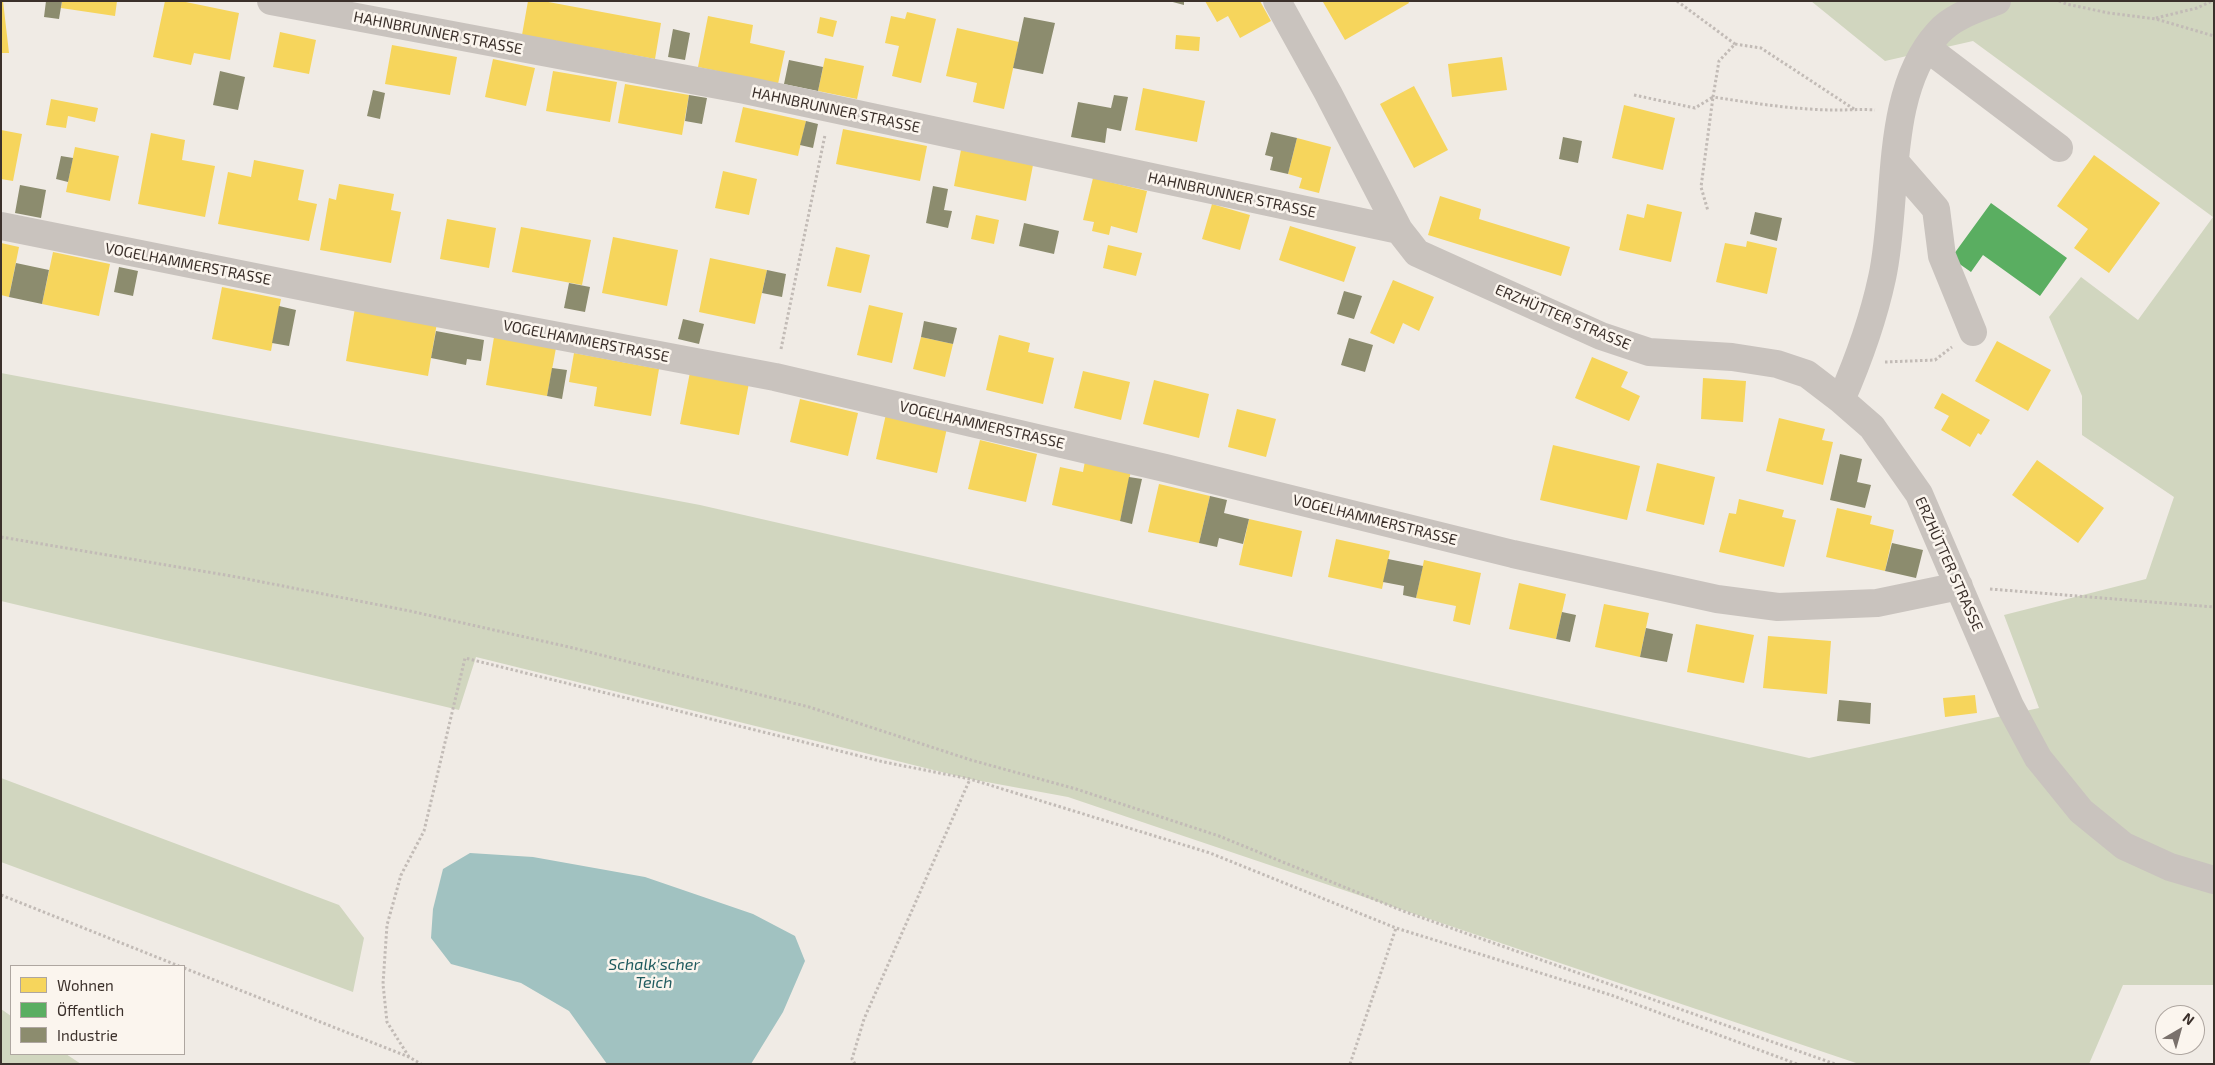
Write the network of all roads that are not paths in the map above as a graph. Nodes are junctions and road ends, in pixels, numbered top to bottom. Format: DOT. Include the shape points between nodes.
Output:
graph roads {
  1 [pos="1276,1"];
  2 [pos="1998,1"];
  3 [pos="274,2"];
  4 [pos="1926,48"];
  5 [pos="2059,148"];
  6 [pos="1896,163"];
  7 [pos="1,226"];
  8 [pos="1399,230"];
  9 [pos="1973,332"];
  10 [pos="1841,400"];
  11 [pos="1960,586"];
  12 [pos="2214,880"];
  1 -- 8 [label="street, ERZHÜTTER STRASSE"];
  2 -- 4 [label="street" via="1960,16 1938,32"];
  3 -- 8 [label="street, HAHNBRUNNER STRASSE" via="745,90"];
  4 -- 5 [label="street"];
  4 -- 6 [label="street" via="1918,61 1900,112"];
  6 -- 9 [label="street" via="1936,209 1942,256"];
  6 -- 10 [label="street" via="1882,278 1857,364"];
  7 -- 11 [label="street, VOGELHAMMERSTRASSE" via="775,377 1513,554 1717,599 1778,607 1878,603"];
  8 -- 10 [label="street, ERZHÜTTER STRASSE" via="1417,253 1601,336 1649,352 1732,356 1777,364 1807,374"];
  10 -- 11 [label="street, ERZHÜTTER STRASSE" via="1872,427 1919,494"];
  11 -- 12 [label="street, ERZHÜTTER STRASSE" via="2010,706 2038,758 2081,811 2124,846 2170,867"];
}
